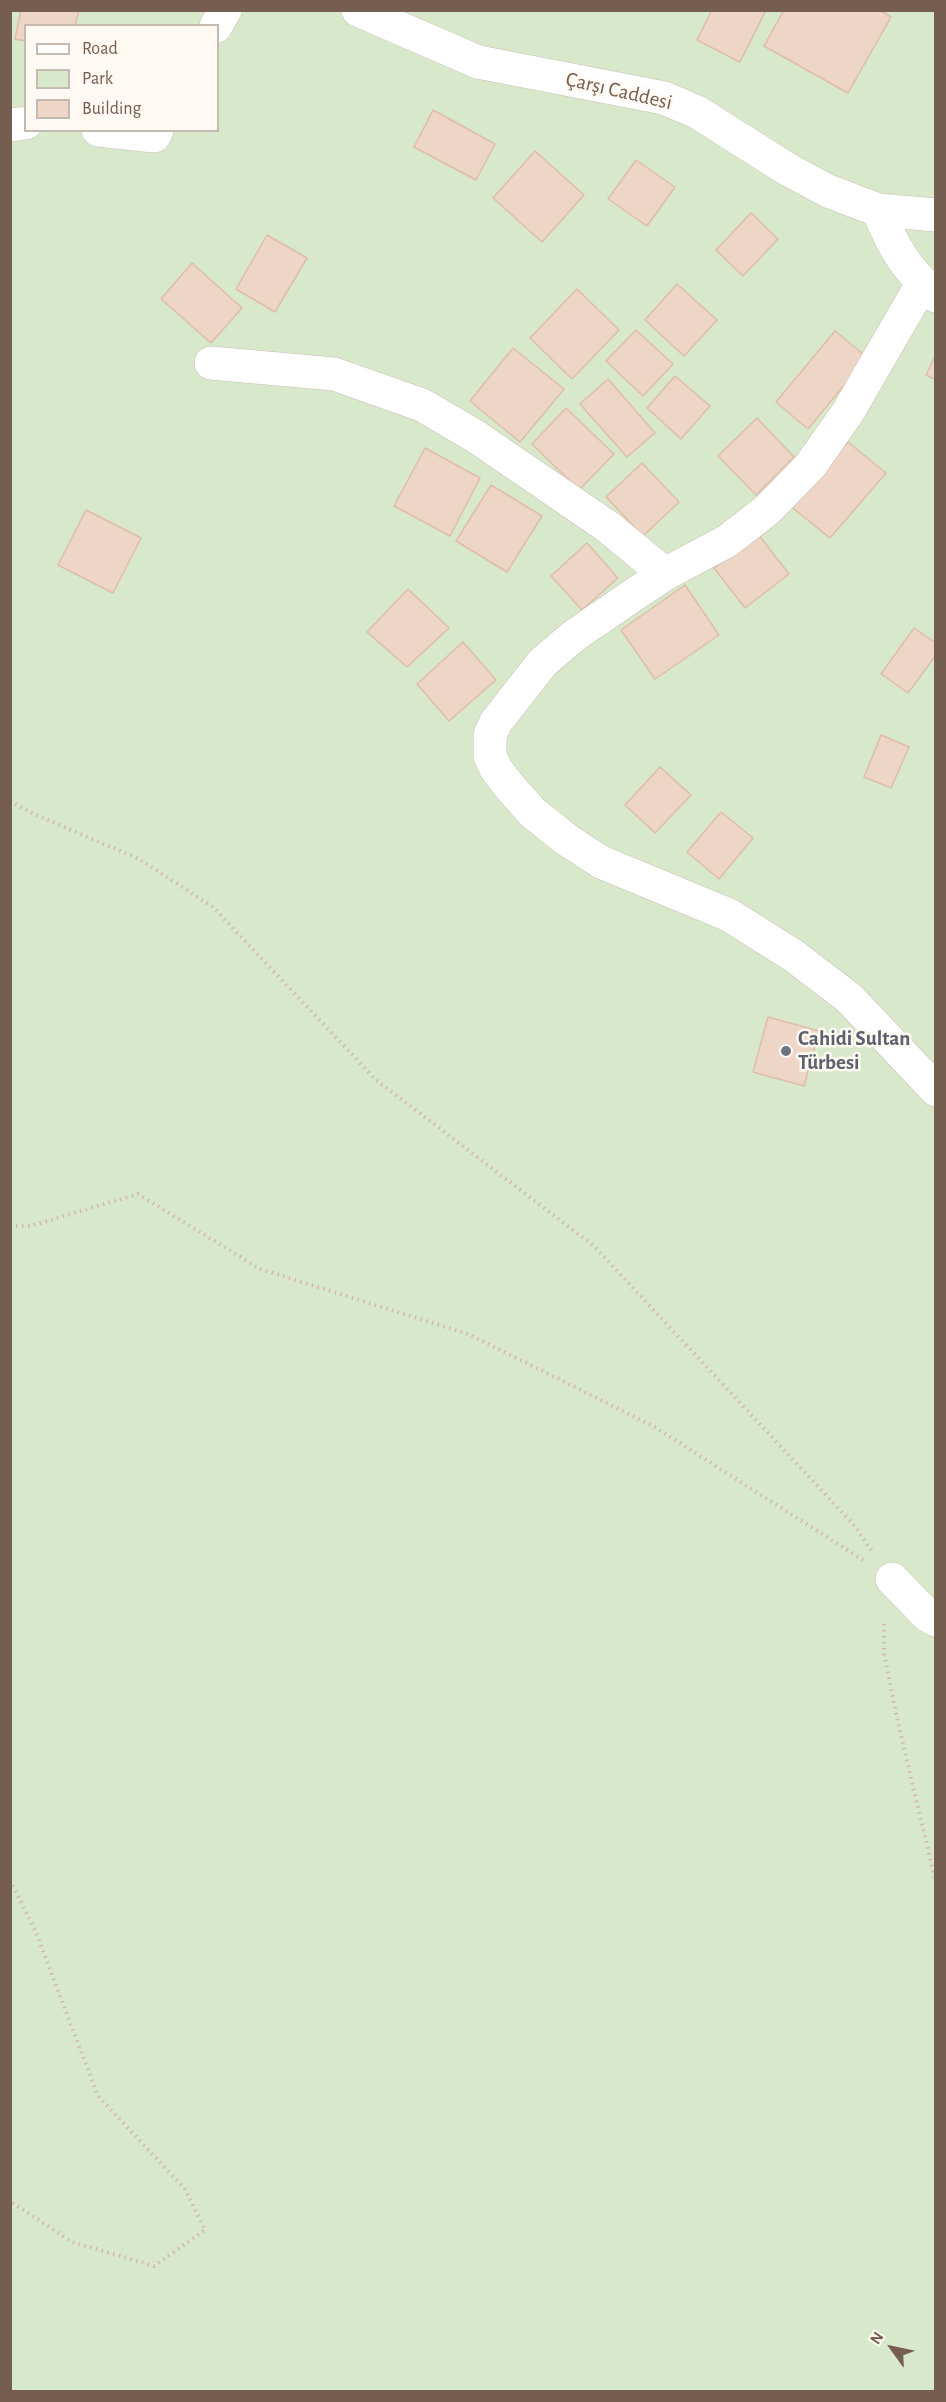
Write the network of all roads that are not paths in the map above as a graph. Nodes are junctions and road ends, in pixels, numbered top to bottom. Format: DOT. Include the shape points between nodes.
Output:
graph roads {
  1 [pos="225,10"];
  2 [pos="358,10"];
  3 [pos="217,24"];
  4 [pos="117,132"];
  5 [pos="156,132"];
  6 [pos="878,210"];
  7 [pos="936,215"];
  8 [pos="929,290"];
  9 [pos="211,363"];
  10 [pos="666,574"];
  11 [pos="936,1090"];
  12 [pos="892,1579"];
  13 [pos="936,1620"];
  1 -- 3 [label="street"];
  2 -- 6 [label="street, Çarşı Caddesi" via="478,62 664,98 697,112 828,191"];
  4 -- 5 [label="street" via="154,136"];
  6 -- 7 [label="street, Çarşı Caddesi"];
  6 -- 8 [label="street" via="909,271"];
  8 -- 10 [label="street" via="810,466 768,510 727,542"];
  9 -- 10 [label="street" via="334,374 422,405 476,436 608,527"];
  10 -- 11 [label="street" via="575,635 543,662 490,735 490,756 496,769 532,812 601,862 729,915 794,956 849,998"];
  12 -- 13 [label="street"];
}
